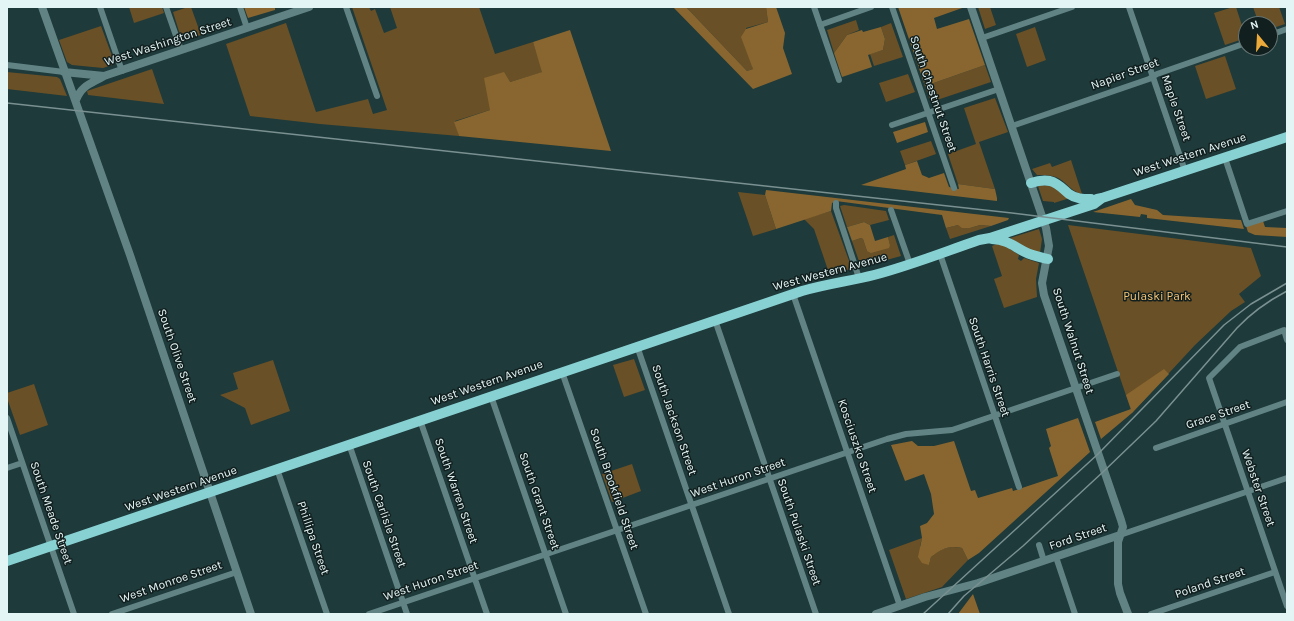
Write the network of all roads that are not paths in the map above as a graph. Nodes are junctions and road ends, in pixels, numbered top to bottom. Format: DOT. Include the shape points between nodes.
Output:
graph roads {
  1 [pos="42,7"];
  2 [pos="100,7"];
  3 [pos="166,7"];
  4 [pos="240,7"];
  5 [pos="309,7"];
  6 [pos="346,7"];
  7 [pos="814,7"];
  8 [pos="871,7"];
  9 [pos="892,7"];
  10 [pos="971,7"];
  11 [pos="1072,7"];
  12 [pos="1129,7"];
  13 [pos="820,25"];
  14 [pos="247,28"];
  15 [pos="982,38"];
  16 [pos="1238,46"];
  17 [pos="181,50"];
  18 [pos="7,65"];
  19 [pos="122,71"];
  20 [pos="64,72"];
  21 [pos="104,76"];
  22 [pos="1153,77"];
  23 [pos="839,80"];
  24 [pos="999,89"];
  25 [pos="377,96"];
  26 [pos="77,103"];
  27 [pos="928,113"];
  28 [pos="892,125"];
  29 [pos="1012,126"];
  30 [pos="1287,137"];
  31 [pos="1225,158"];
  32 [pos="1185,171"];
  33 [pos="1031,183"];
  34 [pos="954,188"];
  35 [pos="1102,198"];
  36 [pos="1091,199"];
  37 [pos="836,202"];
  38 [pos="891,210"];
  39 [pos="1287,211"];
  40 [pos="1043,218"];
  41 [pos="990,238"];
  42 [pos="979,240"];
  43 [pos="940,254"];
  44 [pos="1048,259"];
  45 [pos="910,264"];
  46 [pos="859,278"];
  47 [pos="793,294"];
  48 [pos="715,320"];
  49 [pos="1287,340"];
  50 [pos="637,346"];
  51 [pos="562,372"];
  52 [pos="1117,374"];
  53 [pos="1076,388"];
  54 [pos="491,396"];
  55 [pos="1287,402"];
  56 [pos="995,416"];
  57 [pos="7,418"];
  58 [pos="420,420"];
  59 [pos="1225,424"];
  60 [pos="349,444"];
  61 [pos="1156,448"];
  62 [pos="847,452"];
  63 [pos="22,463"];
  64 [pos="7,468"];
  65 [pos="277,469"];
  66 [pos="1287,478"];
  67 [pos="770,479"];
  68 [pos="1019,487"];
  69 [pos="1248,491"];
  70 [pos="210,492"];
  71 [pos="692,505"];
  72 [pos="617,530"];
  73 [pos="1120,535"];
  74 [pos="1039,544"];
  75 [pos="51,546"];
  76 [pos="545,554"];
  77 [pos="1056,557"];
  78 [pos="1044,561"];
  79 [pos="7,562"];
  80 [pos="237,572"];
  81 [pos="1275,572"];
  82 [pos="474,578"];
  83 [pos="403,602"];
  84 [pos="900,606"];
  85 [pos="1287,606"];
  86 [pos="74,614"];
  87 [pos="112,614"];
  88 [pos="252,614"];
  89 [pos="327,614"];
  90 [pos="369,614"];
  91 [pos="407,614"];
  92 [pos="487,614"];
  93 [pos="566,614"];
  94 [pos="646,614"];
  95 [pos="729,614"];
  96 [pos="816,614"];
  97 [pos="876,614"];
  98 [pos="1075,614"];
  99 [pos="1128,614"];
  100 [pos="1151,614"];
  1 -- 20 [label="street, South Olive Street"];
  2 -- 19 [label="street"];
  3 -- 17 [label="street"];
  4 -- 14 [label="street"];
  5 -- 14 [label="street, West Washington Street"];
  6 -- 25 [label="street"];
  7 -- 13 [label="street"];
  8 -- 13 [label="street"];
  9 -- 27 [label="street, South Chestnut Street"];
  10 -- 15 [label="street, South Walnut Street"];
  11 -- 15 [label="street"];
  12 -- 22 [label="street, Maple Street"];
  13 -- 23 [label="street"];
  14 -- 17 [label="street, West Washington Street"];
  15 -- 24 [label="street, South Walnut Street"];
  16 -- 22 [label="street, Napier Street"];
  17 -- 19 [label="street, West Washington Street"];
  18 -- 20 [label="street, West Washington Street"];
  19 -- 21 [label="street, West Washington Street"];
  20 -- 21 [label="street, West Washington Street"];
  20 -- 26 [label="street, South Olive Street"];
  21 -- 26 [label="street" via="84,86 79,92"];
  22 -- 29 [label="street, Napier Street"];
  22 -- 32 [label="street, Maple Street"];
  24 -- 27 [label="street"];
  24 -- 29 [label="street, South Walnut Street"];
  26 -- 70 [label="street, South Olive Street"];
  27 -- 28 [label="street"];
  27 -- 34 [label="street, South Chestnut Street"];
  29 -- 33 [label="street, South Walnut Street"];
  30 -- 31 [label="main road, West Western Avenue"];
  31 -- 32 [label="main road, West Western Avenue"];
  31 -- 39 [label="street" via="1248,224"];
  32 -- 35 [label="main road, West Western Avenue"];
  33 -- 36 [label="main road" via="1048,180 1075,197"];
  33 -- 40 [label="street, South Walnut Street"];
  35 -- 36 [label="main road, West Western Avenue"];
  35 -- 40 [label="main road, West Western Avenue" via="1094,204"];
  36 -- 40 [label="main road, West Western Avenue"];
  37 -- 46 [label="street"];
  38 -- 45 [label="street"];
  40 -- 41 [label="main road, West Western Avenue"];
  40 -- 42 [label="main road, West Western Avenue" via="988,233"];
  40 -- 44 [label="street, South Walnut Street" via="1049,246"];
  41 -- 42 [label="main road, West Western Avenue"];
  41 -- 44 [label="main road" via="1008,242 1025,252"];
  42 -- 43 [label="main road, West Western Avenue"];
  43 -- 45 [label="main road, West Western Avenue"];
  43 -- 56 [label="street, South Harris Street"];
  44 -- 53 [label="street, South Walnut Street" via="1042,283 1044,295"];
  45 -- 46 [label="main road, West Western Avenue"];
  46 -- 47 [label="main road, West Western Avenue"];
  47 -- 48 [label="main road, West Western Avenue"];
  47 -- 62 [label="street, Kosciuszko Street"];
  48 -- 50 [label="main road, West Western Avenue"];
  48 -- 67 [label="street, South Pulaski Street"];
  49 -- 59 [label="street, Webster Street" via="1284,330 1240,347 1210,377"];
  50 -- 51 [label="main road, West Western Avenue"];
  50 -- 71 [label="street, South Jackson Street"];
  51 -- 54 [label="main road, West Western Avenue"];
  51 -- 72 [label="street, South Brookfield Street"];
  52 -- 53 [label="street, West Huron Street"];
  53 -- 56 [label="street, West Huron Street"];
  53 -- 73 [label="street, South Walnut Street" via="1121,520 1123,527"];
  54 -- 58 [label="main road, West Western Avenue"];
  54 -- 76 [label="street, South Grant Street"];
  55 -- 59 [label="street, Grace Street"];
  56 -- 62 [label="street, West Huron Street" via="952,430 906,434"];
  56 -- 68 [label="street, South Harris Street"];
  57 -- 63 [label="street, South Meade Street"];
  58 -- 60 [label="main road, West Western Avenue"];
  58 -- 82 [label="street, South Warren Street"];
  59 -- 61 [label="street, Grace Street"];
  59 -- 69 [label="street, Webster Street"];
  60 -- 65 [label="main road, West Western Avenue"];
  60 -- 83 [label="street, South Carlisle Street"];
  62 -- 67 [label="street, West Huron Street"];
  62 -- 84 [label="street, Kosciuszko Street"];
  63 -- 64 [label="street"];
  63 -- 75 [label="street, South Meade Street"];
  65 -- 70 [label="main road, West Western Avenue"];
  65 -- 89 [label="street, Phillipa Street"];
  66 -- 69 [label="street, Ford Street"];
  67 -- 71 [label="street, West Huron Street"];
  67 -- 96 [label="street, South Pulaski Street"];
  69 -- 73 [label="street, Ford Street"];
  69 -- 81 [label="street, Webster Street"];
  70 -- 75 [label="main road, West Western Avenue"];
  70 -- 80 [label="street, South Olive Street"];
  71 -- 72 [label="street, West Huron Street"];
  71 -- 95 [label="street, South Jackson Street"];
  72 -- 76 [label="street, West Huron Street"];
  72 -- 94 [label="street, South Brookfield Street"];
  73 -- 77 [label="street, Ford Street"];
  73 -- 99 [label="street, South Walnut Street" via="1118,584"];
  74 -- 78 [label="street"];
  75 -- 79 [label="main road, West Western Avenue"];
  75 -- 86 [label="street, South Meade Street"];
  76 -- 82 [label="street, West Huron Street"];
  76 -- 93 [label="street, South Grant Street"];
  77 -- 78 [label="street, Ford Street"];
  77 -- 98 [label="street"];
  78 -- 84 [label="street, Ford Street" via="978,584"];
  80 -- 87 [label="street, West Monroe Street"];
  80 -- 88 [label="street, South Olive Street"];
  81 -- 85 [label="street, Webster Street"];
  81 -- 100 [label="street, Poland Street"];
  82 -- 83 [label="street, West Huron Street"];
  82 -- 92 [label="street, South Warren Street"];
  83 -- 90 [label="street, West Huron Street"];
  83 -- 91 [label="street, South Carlisle Street"];
  84 -- 97 [label="street, Ford Street"];
}
